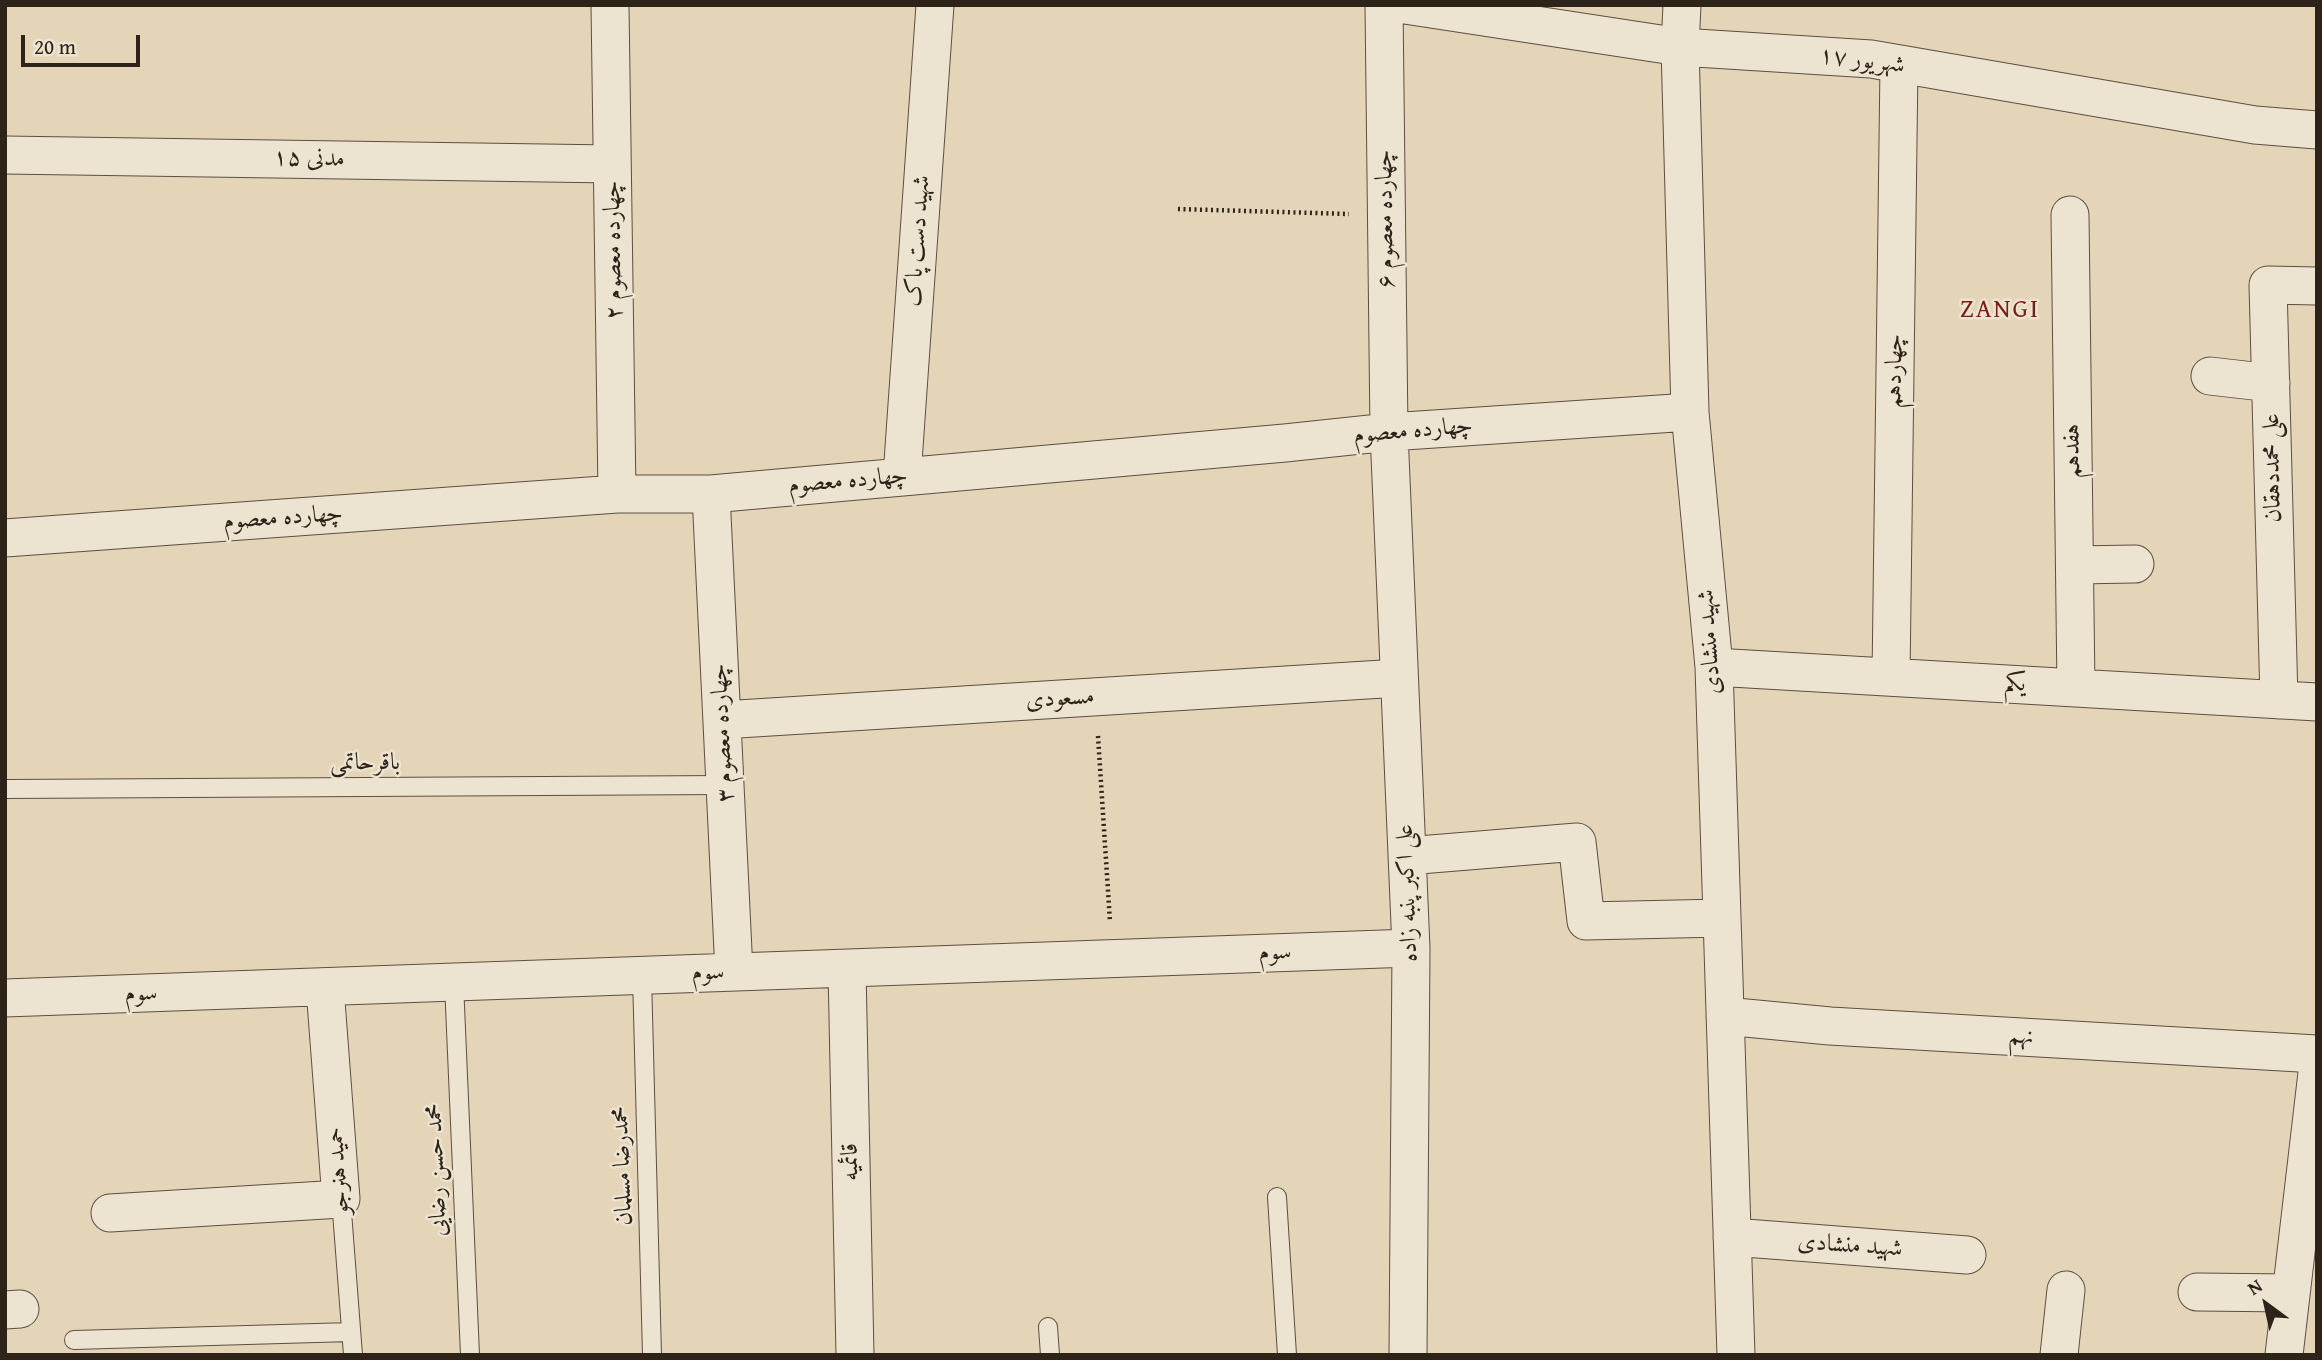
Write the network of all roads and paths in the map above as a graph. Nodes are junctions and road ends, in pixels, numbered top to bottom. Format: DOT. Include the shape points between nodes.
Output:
graph roads {
  1 [pos="610,5"];
  2 [pos="935,5"];
  3 [pos="1384,5"];
  4 [pos="1405,5"];
  5 [pos="1682,5"];
  6 [pos="1680,47"];
  7 [pos="1899,65"];
  8 [pos="2317,130"];
  9 [pos="5,155"];
  10 [pos="612,164"];
  11 [pos="1178,209"];
  12 [pos="1387,215"];
  13 [pos="2070,215"];
  14 [pos="2317,286"];
  15 [pos="2210,376"];
  16 [pos="2271,383"];
  17 [pos="1690,412"];
  18 [pos="1389,432"];
  19 [pos="902,476"];
  20 [pos="617,494"];
  21 [pos="711,494"];
  22 [pos="5,538"];
  23 [pos="2135,564"];
  24 [pos="2075,565"];
  25 [pos="1714,667"];
  26 [pos="1891,677"];
  27 [pos="1399,678"];
  28 [pos="2076,688"];
  29 [pos="1095,696"];
  30 [pos="2279,700"];
  31 [pos="2317,702"];
  32 [pos="722,720"];
  33 [pos="725,785"];
  34 [pos="5,789"];
  35 [pos="1407,856"];
  36 [pos="1722,918"];
  37 [pos="1411,948"];
  38 [pos="1113,959"];
  39 [pos="846,969"];
  40 [pos="734,972"];
  41 [pos="642,976"];
  42 [pos="454,983"];
  43 [pos="325,988"];
  44 [pos="5,998"];
  45 [pos="1725,1016"];
  46 [pos="2317,1054"];
  47 [pos="2317,1073"];
  48 [pos="1277,1197"];
  49 [pos="341,1199"];
  50 [pos="110,1213"];
  51 [pos="1732,1237"];
  52 [pos="1967,1255"];
  53 [pos="2066,1290"];
  54 [pos="2197,1292"];
  55 [pos="2291,1293"];
  56 [pos="1048,1327"];
  57 [pos="351,1332"];
  58 [pos="74,1340"];
  59 [pos="352,1355"];
  60 [pos="470,1355"];
  61 [pos="652,1355"];
  62 [pos="855,1355"];
  63 [pos="1050,1355"];
  64 [pos="1287,1355"];
  65 [pos="1408,1355"];
  66 [pos="1736,1355"];
  67 [pos="2059,1355"];
  68 [pos="2284,1355"];
  1 -- 10 [label="street, چهارده معصوم ۲"];
  2 -- 19 [label="street, شهید دست پاک"];
  3 -- 12 [label="street, چهارده معصوم ۶"];
  4 -- 6 [label="street, ۱۷ شهریور"];
  5 -- 6 [label="street, شهید منشادی"];
  6 -- 7 [label="street, ۱۷ شهریور" via="1871,59"];
  6 -- 17 [label="street, شهید منشادی"];
  7 -- 8 [label="street, ۱۷ شهریور" via="2255,125"];
  7 -- 26 [label="street, چهاردهم"];
  9 -- 10 [label="street, مدنی ۱۵"];
  10 -- 20 [label="street, چهارده معصوم ۲"];
  11 -- 12 [label="path"];
  12 -- 18 [label="street, چهارده معصوم ۶"];
  13 -- 24 [label="street, هفدهم"];
  14 -- 16 [label="street, علی محمددهقان" via="2268,285"];
  15 -- 16 [label="street"];
  16 -- 30 [label="street, علی محمددهقان"];
  17 -- 18 [label="street, چهارده معصوم"];
  17 -- 25 [label="street, شهید منشادی"];
  18 -- 19 [label="street, چهارده معصوم"];
  18 -- 27 [label="street, علی اکبر پنبه زاده"];
  19 -- 21 [label="street, چهارده معصوم"];
  20 -- 21 [label="street, چهارده معصوم"];
  20 -- 22 [label="street, چهارده معصوم"];
  21 -- 32 [label="street, چهارده معصوم ۳"];
  23 -- 24 [label="street"];
  24 -- 28 [label="street, هفدهم"];
  25 -- 26 [label="street, یکم"];
  25 -- 36 [label="street, شهید منشادی"];
  26 -- 28 [label="street, یکم"];
  27 -- 29 [label="street, مسعودی"];
  27 -- 35 [label="street, علی اکبر پنبه زاده"];
  28 -- 30 [label="street, یکم"];
  29 -- 32 [label="street, مسعودی"];
  29 -- 38 [label="path"];
  30 -- 31 [label="street, یکم"];
  32 -- 33 [label="street, چهارده معصوم ۳"];
  33 -- 34 [label="lane, باقرحاتمی"];
  33 -- 40 [label="street, چهارده معصوم ۳"];
  35 -- 36 [label="street" via="1577,842 1586,920"];
  35 -- 37 [label="street, علی اکبر پنبه زاده"];
  36 -- 45 [label="street, شهید منشادی"];
  37 -- 38 [label="street, سوم"];
  37 -- 65 [label="street, علی اکبر پنبه زاده"];
  38 -- 39 [label="street, سوم"];
  39 -- 40 [label="street, سوم"];
  39 -- 62 [label="street, قائمیه"];
  40 -- 41 [label="street, سوم"];
  41 -- 42 [label="street, سوم"];
  41 -- 61 [label="lane, محمدرضا مسلمان"];
  42 -- 43 [label="street, سوم"];
  42 -- 60 [label="lane, محمد حسن رضایی"];
  43 -- 44 [label="street, سوم"];
  43 -- 49 [label="street, حمید هنرجو"];
  45 -- 46 [label="street, نهم" via="1830,1027"];
  45 -- 51 [label="street, شهید منشادی"];
  47 -- 55 [label="street"];
  48 -- 64 [label="lane"];
  49 -- 50 [label="street"];
  49 -- 57 [label="lane, حمید هنرجو"];
  51 -- 52 [label="street, شهید منشادی"];
  51 -- 66 [label="street, شهید منشادی"];
  53 -- 67 [label="street"];
  54 -- 55 [label="street"];
  55 -- 68 [label="street"];
  56 -- 63 [label="lane"];
  57 -- 58 [label="lane"];
  57 -- 59 [label="lane, حمید هنرجو"];
}
